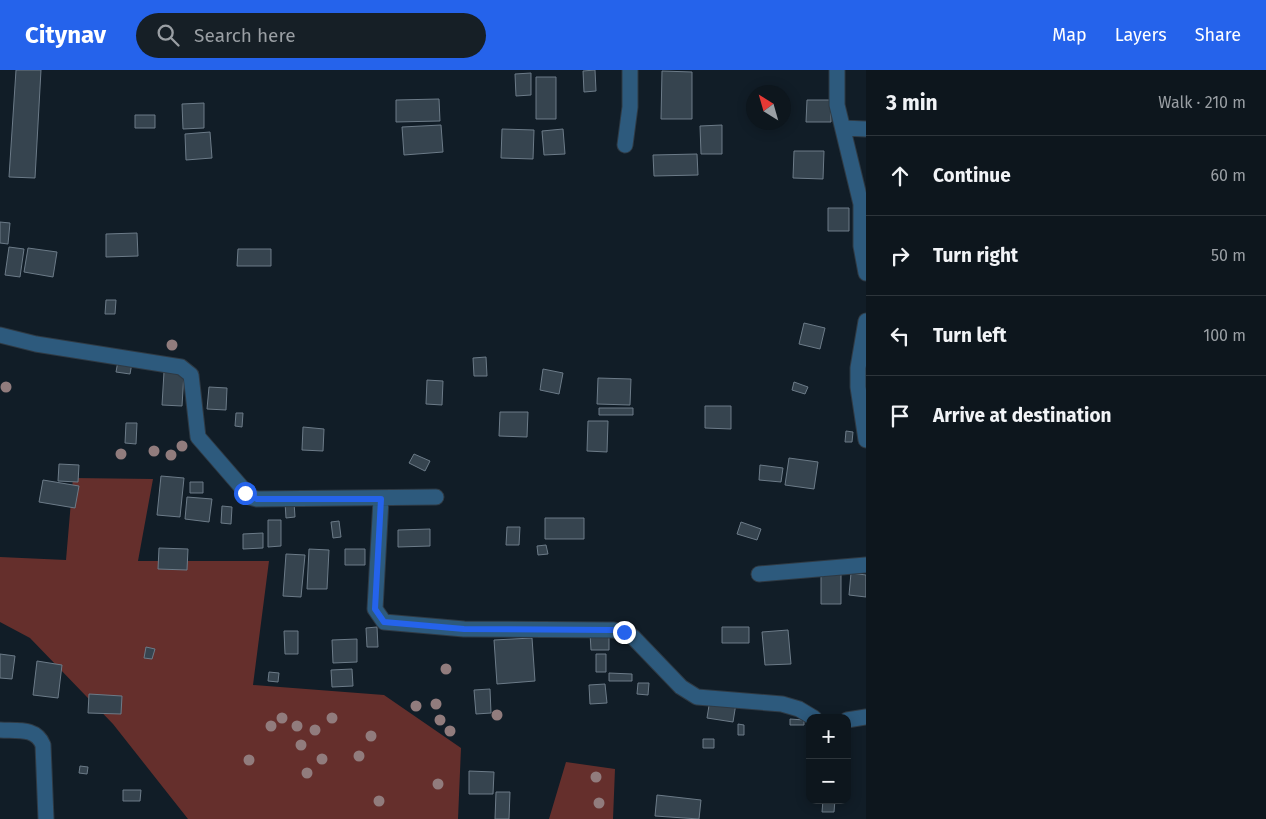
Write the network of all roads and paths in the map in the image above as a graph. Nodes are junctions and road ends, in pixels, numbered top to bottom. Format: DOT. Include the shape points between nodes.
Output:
graph roads {
  1 [pos="630,70"];
  2 [pos="837,70"];
  3 [pos="844,128"];
  4 [pos="866,129"];
  5 [pos="625,145"];
  6 [pos="866,273"];
  7 [pos="866,322"];
  8 [pos="0,335"];
  9 [pos="866,440"];
  10 [pos="436,497"];
  11 [pos="381,499"];
  12 [pos="866,565"];
  13 [pos="760,574"];
  14 [pos="807,714"];
  15 [pos="866,717"];
  16 [pos="851,719"];
  17 [pos="0,730"];
  18 [pos="46,819"];
  1 -- 5 [label="street"];
  2 -- 3 [label="street" via="837,104"];
  3 -- 4 [label="street"];
  3 -- 6 [label="street" via="861,204 860,246"];
  7 -- 9 [label="street" via="858,368"];
  8 -- 11 [label="street" via="188,370 198,437 250,497"];
  10 -- 11 [label="street"];
  11 -- 14 [label="street" via="375,609 384,622 464,629 624,632 633,637 681,687 696,697 782,704"];
  12 -- 13 [label="street"];
  15 -- 16 [label="street"];
  17 -- 18 [label="street" via="34,733 40,738"];
}
